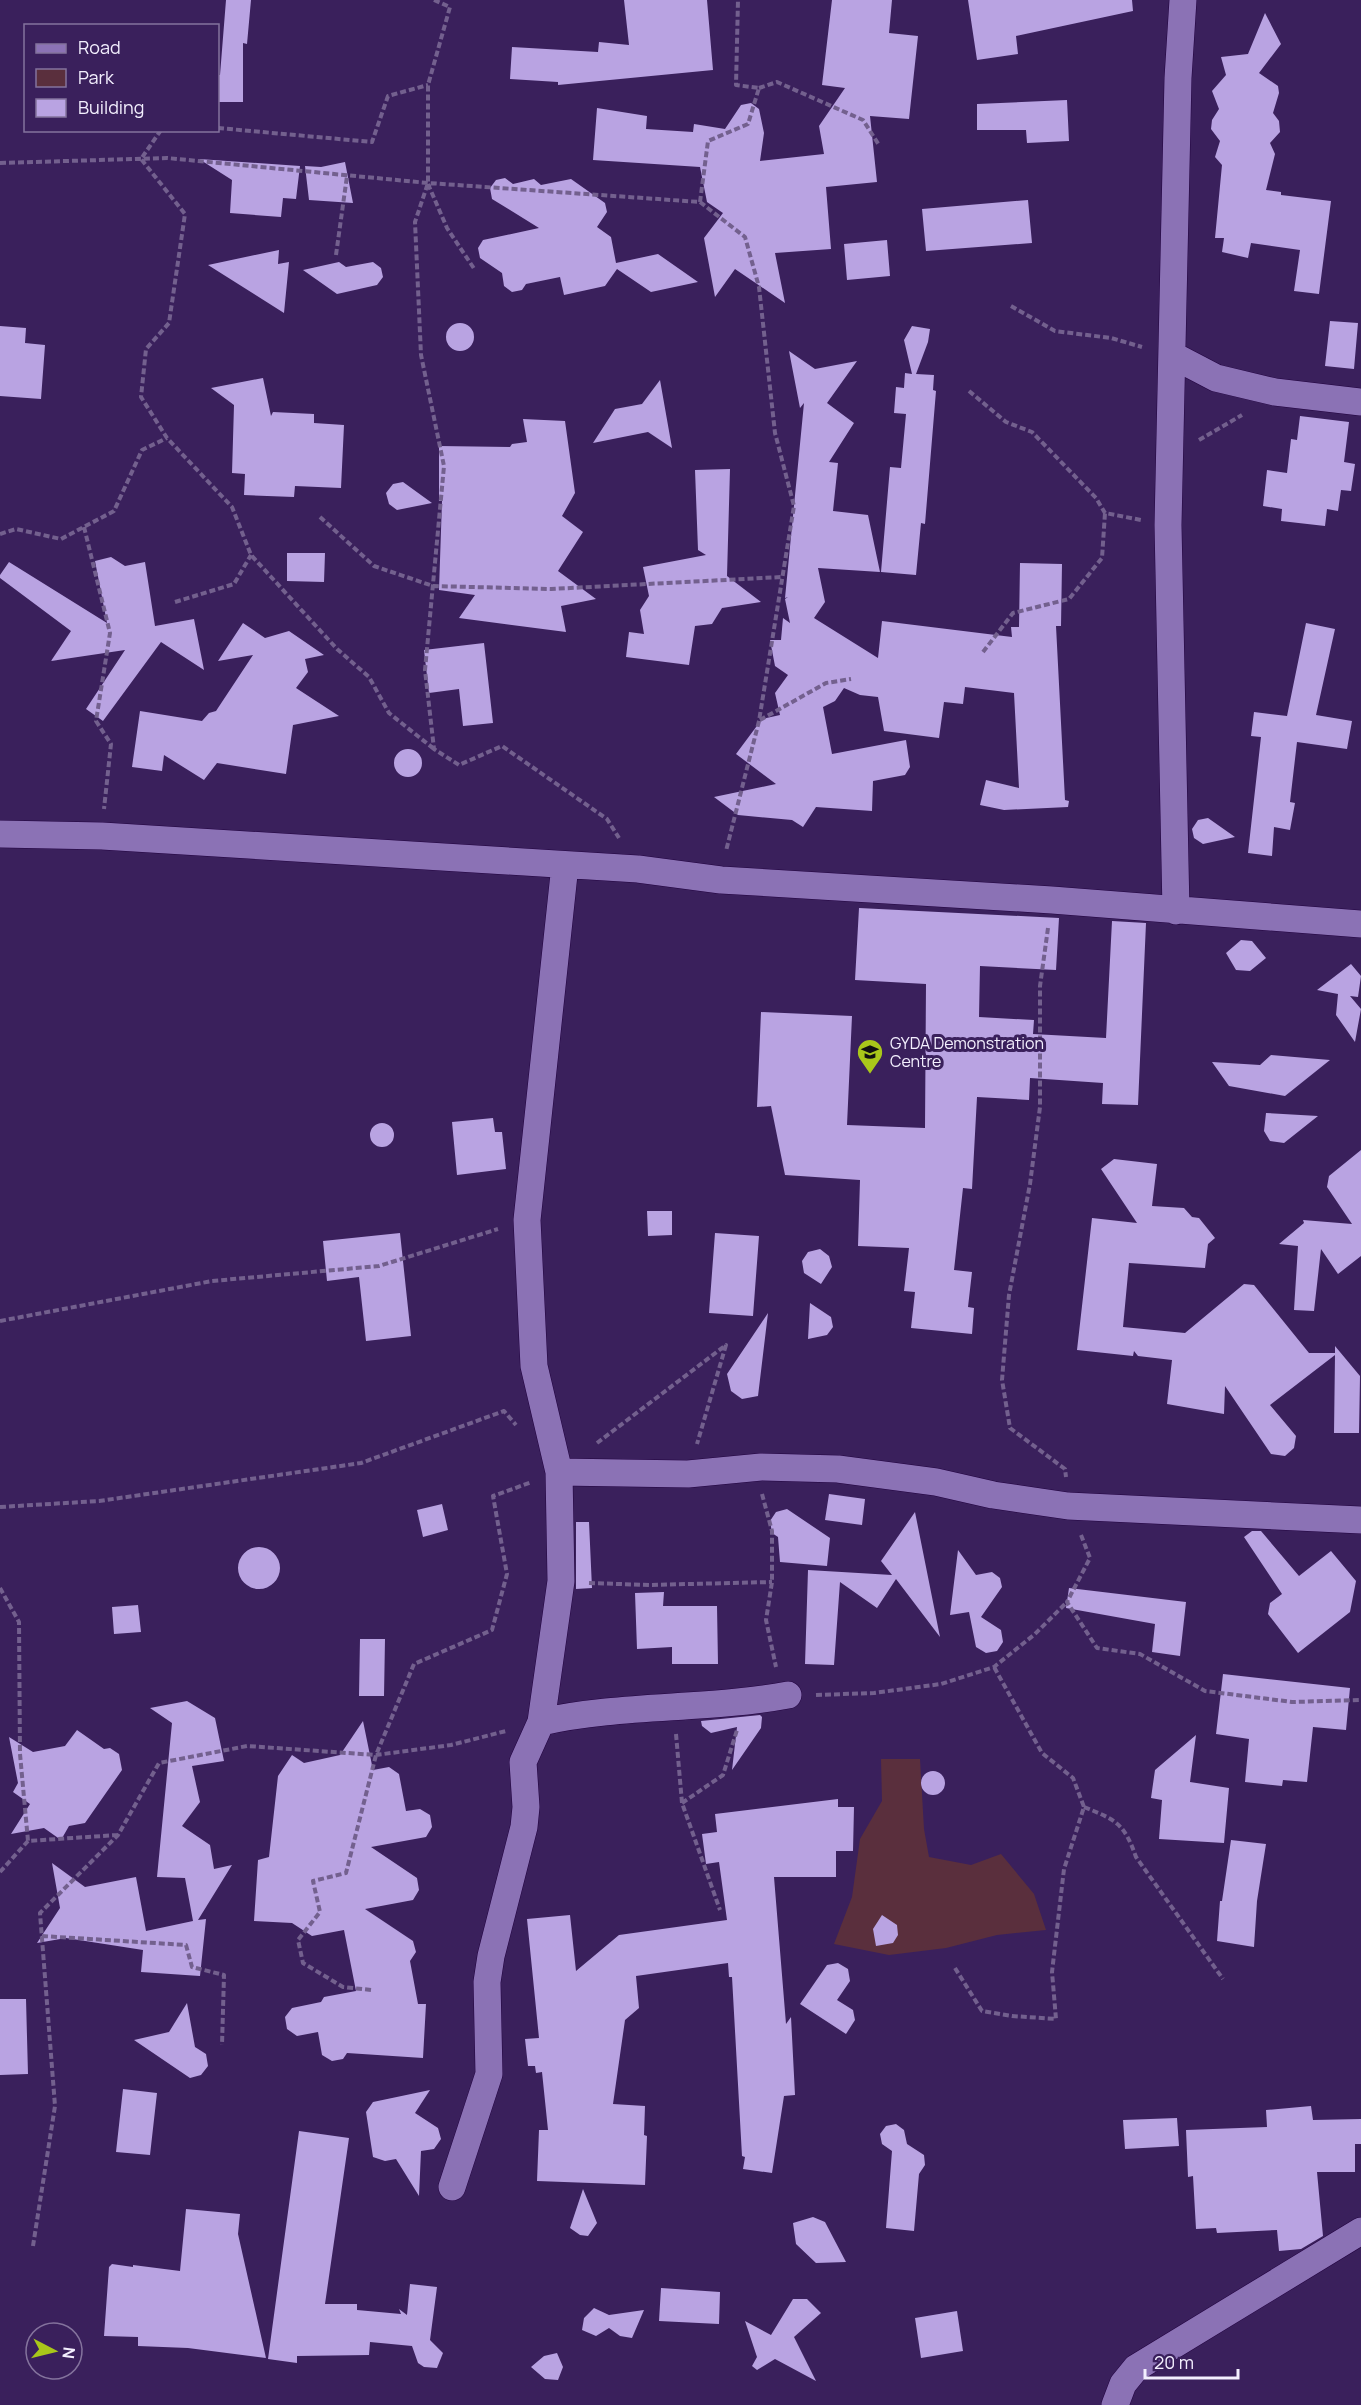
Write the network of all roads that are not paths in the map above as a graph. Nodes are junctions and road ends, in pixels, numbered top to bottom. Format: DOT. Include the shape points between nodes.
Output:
graph roads {
  1 [pos="1183,0"];
  2 [pos="1172,355"];
  3 [pos="1361,402"];
  4 [pos="0,834"];
  5 [pos="565,865"];
  6 [pos="1176,911"];
  7 [pos="1361,924"];
  8 [pos="559,1472"];
  9 [pos="1361,1520"];
  10 [pos="788,1695"];
  11 [pos="541,1722"];
  12 [pos="452,2187"];
  13 [pos="1361,2231"];
  14 [pos="1115,2405"];
  1 -- 2 [label="street"];
  2 -- 3 [label="street" via="1216,378 1275,392"];
  2 -- 6 [label="street" via="1168,525"];
  4 -- 5 [label="street" via="102,836"];
  5 -- 6 [label="street" via="638,869 721,880"];
  5 -- 8 [label="street" via="527,1220 534,1366"];
  6 -- 7 [label="street"];
  8 -- 9 [label="street" via="688,1474 761,1467 838,1469 1068,1506"];
  8 -- 11 [label="street" via="561,1581"];
  10 -- 11 [label="street" via="746,1703 583,1715"];
  11 -- 12 [label="street" via="523,1761 524,1827 489,1965 489,2074"];
  13 -- 14 [label="street" via="1136,2368 1123,2384"];
}
